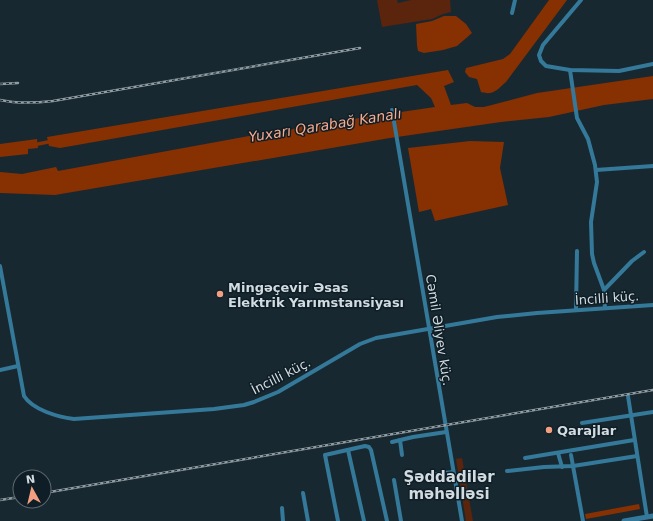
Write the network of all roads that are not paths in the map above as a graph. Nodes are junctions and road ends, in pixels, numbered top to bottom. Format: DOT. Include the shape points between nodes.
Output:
graph roads {
  1 [pos="515,0"];
  2 [pos="581,0"];
  3 [pos="512,13"];
  4 [pos="653,64"];
  5 [pos="570,70"];
  6 [pos="392,110"];
  7 [pos="653,166"];
  8 [pos="596,170"];
  9 [pos="577,251"];
  10 [pos="644,252"];
  11 [pos="0,266"];
  12 [pos="604,290"];
  13 [pos="653,305"];
  14 [pos="605,308"];
  15 [pos="576,310"];
  16 [pos="429,330"];
  17 [pos="18,366"];
  18 [pos="0,370"];
  19 [pos="628,396"];
  20 [pos="653,412"];
  21 [pos="631,416"];
  22 [pos="582,423"];
  23 [pos="446,432"];
  24 [pos="400,440"];
  25 [pos="634,440"];
  26 [pos="392,442"];
  27 [pos="348,450"];
  28 [pos="558,453"];
  29 [pos="402,454"];
  30 [pos="572,455"];
  31 [pos="637,456"];
  32 [pos="526,458"];
  33 [pos="573,466"];
  34 [pos="562,467"];
  35 [pos="507,471"];
  36 [pos="453,472"];
  37 [pos="413,478"];
  38 [pos="394,480"];
  39 [pos="303,493"];
  40 [pos="282,508"];
  41 [pos="653,516"];
  42 [pos="646,517"];
  43 [pos="283,521"];
  44 [pos="308,521"];
  45 [pos="338,521"];
  46 [pos="364,521"];
  47 [pos="387,521"];
  48 [pos="401,521"];
  49 [pos="462,521"];
  50 [pos="583,521"];
  51 [pos="624,521"];
  1 -- 3 [label="street"];
  2 -- 5 [label="street" via="540,50 540,59 546,66"];
  4 -- 5 [label="street" via="619,71"];
  5 -- 8 [label="street" via="575,111 588,139"];
  6 -- 16 [label="street, Cəmil Əliyev küç."];
  7 -- 8 [label="street"];
  8 -- 12 [label="street" via="591,222 592,254"];
  9 -- 15 [label="street"];
  10 -- 12 [label="street"];
  11 -- 17 [label="street, İncilli küç."];
  12 -- 14 [label="street"];
  13 -- 14 [label="street, İncilli küç."];
  14 -- 15 [label="street, İncilli küç."];
  15 -- 16 [label="street, İncilli küç." via="497,317"];
  16 -- 17 [label="street, İncilli küç." via="368,340 266,397 244,405 206,410 87,419 66,418 27,402"];
  16 -- 23 [label="street, Cəmil Əliyev küç."];
  17 -- 18 [label="street"];
  19 -- 21 [label="street"];
  20 -- 21 [label="street"];
  21 -- 22 [label="street"];
  21 -- 25 [label="street"];
  23 -- 24 [label="street"];
  23 -- 36 [label="street, Cəmil Əliyev küç."];
  24 -- 26 [label="street"];
  24 -- 29 [label="street"];
  25 -- 28 [label="street"];
  25 -- 31 [label="street"];
  27 -- 45 [label="street" via="325,455"];
  27 -- 46 [label="street"];
  27 -- 47 [label="street" via="365,446 371,450"];
  28 -- 32 [label="street"];
  28 -- 34 [label="street"];
  30 -- 33 [label="street"];
  31 -- 33 [label="street"];
  31 -- 42 [label="street"];
  33 -- 34 [label="street"];
  33 -- 50 [label="street"];
  34 -- 35 [label="street"];
  36 -- 37 [label="street"];
  36 -- 49 [label="street, Cəmil Əliyev küç."];
  38 -- 48 [label="street"];
  39 -- 44 [label="street"];
  40 -- 43 [label="street"];
  41 -- 42 [label="street"];
  42 -- 51 [label="street"];
}
